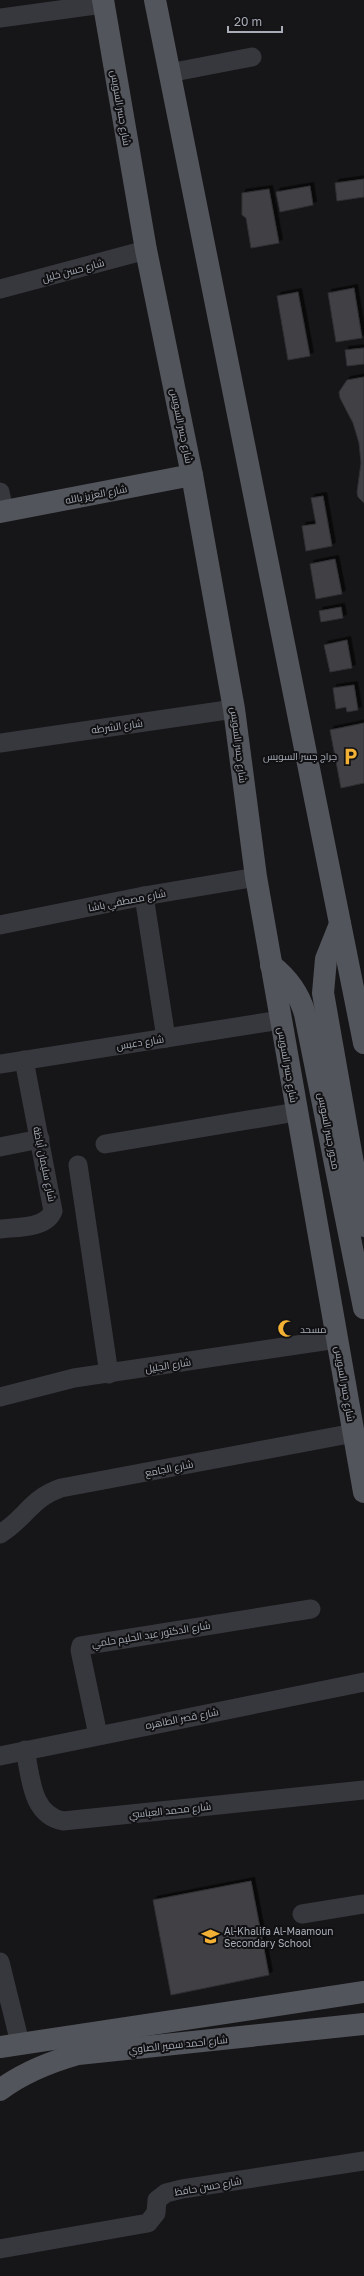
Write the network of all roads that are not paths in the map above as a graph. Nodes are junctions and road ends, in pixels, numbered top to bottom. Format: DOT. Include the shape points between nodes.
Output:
graph roads {
  1 [pos="155,0"];
  2 [pos="103,2"];
  3 [pos="0,18"];
  4 [pos="252,57"];
  5 [pos="169,73"];
  6 [pos="146,250"];
  7 [pos="0,289"];
  8 [pos="192,475"];
  9 [pos="1,505"];
  10 [pos="234,709"];
  11 [pos="0,743"];
  12 [pos="256,878"];
  13 [pos="144,896"];
  14 [pos="340,924"];
  15 [pos="0,925"];
  16 [pos="271,965"];
  17 [pos="362,1019"];
  18 [pos="281,1020"];
  19 [pos="166,1038"];
  20 [pos="364,1042"];
  21 [pos="24,1060"];
  22 [pos="0,1064"];
  23 [pos="296,1112"];
  24 [pos="40,1140"];
  25 [pos="105,1144"];
  26 [pos="0,1147"];
  27 [pos="78,1165"];
  28 [pos="364,1226"];
  29 [pos="0,1229"];
  30 [pos="364,1308"];
  31 [pos="337,1339"];
  32 [pos="109,1374"];
  33 [pos="0,1397"];
  34 [pos="354,1433"];
  35 [pos="364,1492"];
  36 [pos="0,1534"];
  37 [pos="312,1609"];
  38 [pos="364,1682"];
  39 [pos="98,1735"];
  40 [pos="25,1750"];
  41 [pos="0,1756"];
  42 [pos="364,1790"];
  43 [pos="364,1904"];
  44 [pos="302,1914"];
  45 [pos="0,1962"];
  46 [pos="364,1992"];
  47 [pos="364,2024"];
  48 [pos="10,2045"];
  49 [pos="0,2090"];
  50 [pos="364,2161"];
  51 [pos="0,2249"];
  1 -- 5 [label="main road"];
  2 -- 3 [label="street"];
  2 -- 6 [label="main road, شارع جسر السويس"];
  4 -- 5 [label="street"];
  5 -- 14 [label="main road"];
  6 -- 7 [label="street, شارع حسن خليل"];
  6 -- 8 [label="main road, شارع جسر السويس"];
  8 -- 9 [label="main road, شارع العزيز بالله"];
  8 -- 10 [label="main road, شارع جسر السويس"];
  10 -- 11 [label="street, شارع الشرطه"];
  10 -- 12 [label="main road, شارع جسر السويس"];
  12 -- 13 [label="street, شارع مصطفي باشا"];
  12 -- 16 [label="main road, شارع جسر السويس"];
  13 -- 15 [label="street, شارع مصطفي باشا"];
  13 -- 19 [label="street"];
  14 -- 17 [label="main road"];
  14 -- 28 [label="main road, محور جسر السويس" via="326,959 323,1004"];
  16 -- 18 [label="main road, شارع جسر السويس"];
  16 -- 30 [label="main road, محور جسر السويس" via="290,981 302,1002"];
  17 -- 20 [label="main road"];
  18 -- 19 [label="street, شارع دعبس"];
  18 -- 23 [label="main road, شارع جسر السويس"];
  19 -- 21 [label="street, شارع دعبس"];
  21 -- 22 [label="street, شارع دعبس"];
  21 -- 24 [label="street, شارع سليمان أباظة"];
  23 -- 25 [label="street"];
  23 -- 31 [label="main road, شارع جسر السويس"];
  24 -- 26 [label="street"];
  24 -- 29 [label="street, شارع سليمان أباظة" via="54,1206 51,1216 40,1223"];
  27 -- 32 [label="street"];
  31 -- 32 [label="street, شارع الجليل"];
  31 -- 34 [label="main road, شارع جسر السويس"];
  32 -- 33 [label="street, شارع الجليل" via="74,1378"];
  34 -- 35 [label="main road, شارع جسر السويس"];
  34 -- 36 [label="street, شارع الجامع" via="61,1488 39,1498 16,1522"];
  37 -- 39 [label="street, شارع الدكتور عبد الحليم حلمي" via="84,1644 80,1650"];
  38 -- 39 [label="street, شارع قصر الطاهره"];
  39 -- 40 [label="street, شارع قصر الطاهره"];
  40 -- 41 [label="street, شارع قصر الطاهره"];
  40 -- 42 [label="street, شارع محمد العباسي" via="39,1806 49,1816 64,1821"];
  43 -- 44 [label="street"];
  45 -- 48 [label="street"];
  46 -- 48 [label="main road"];
  47 -- 49 [label="main road, شارع احمد سمير الصاوي" via="78,2054 31,2070"];
  50 -- 51 [label="street, شارع حسن حافظ" via="166,2193 157,2200 156,2212 148,2222"];
}
